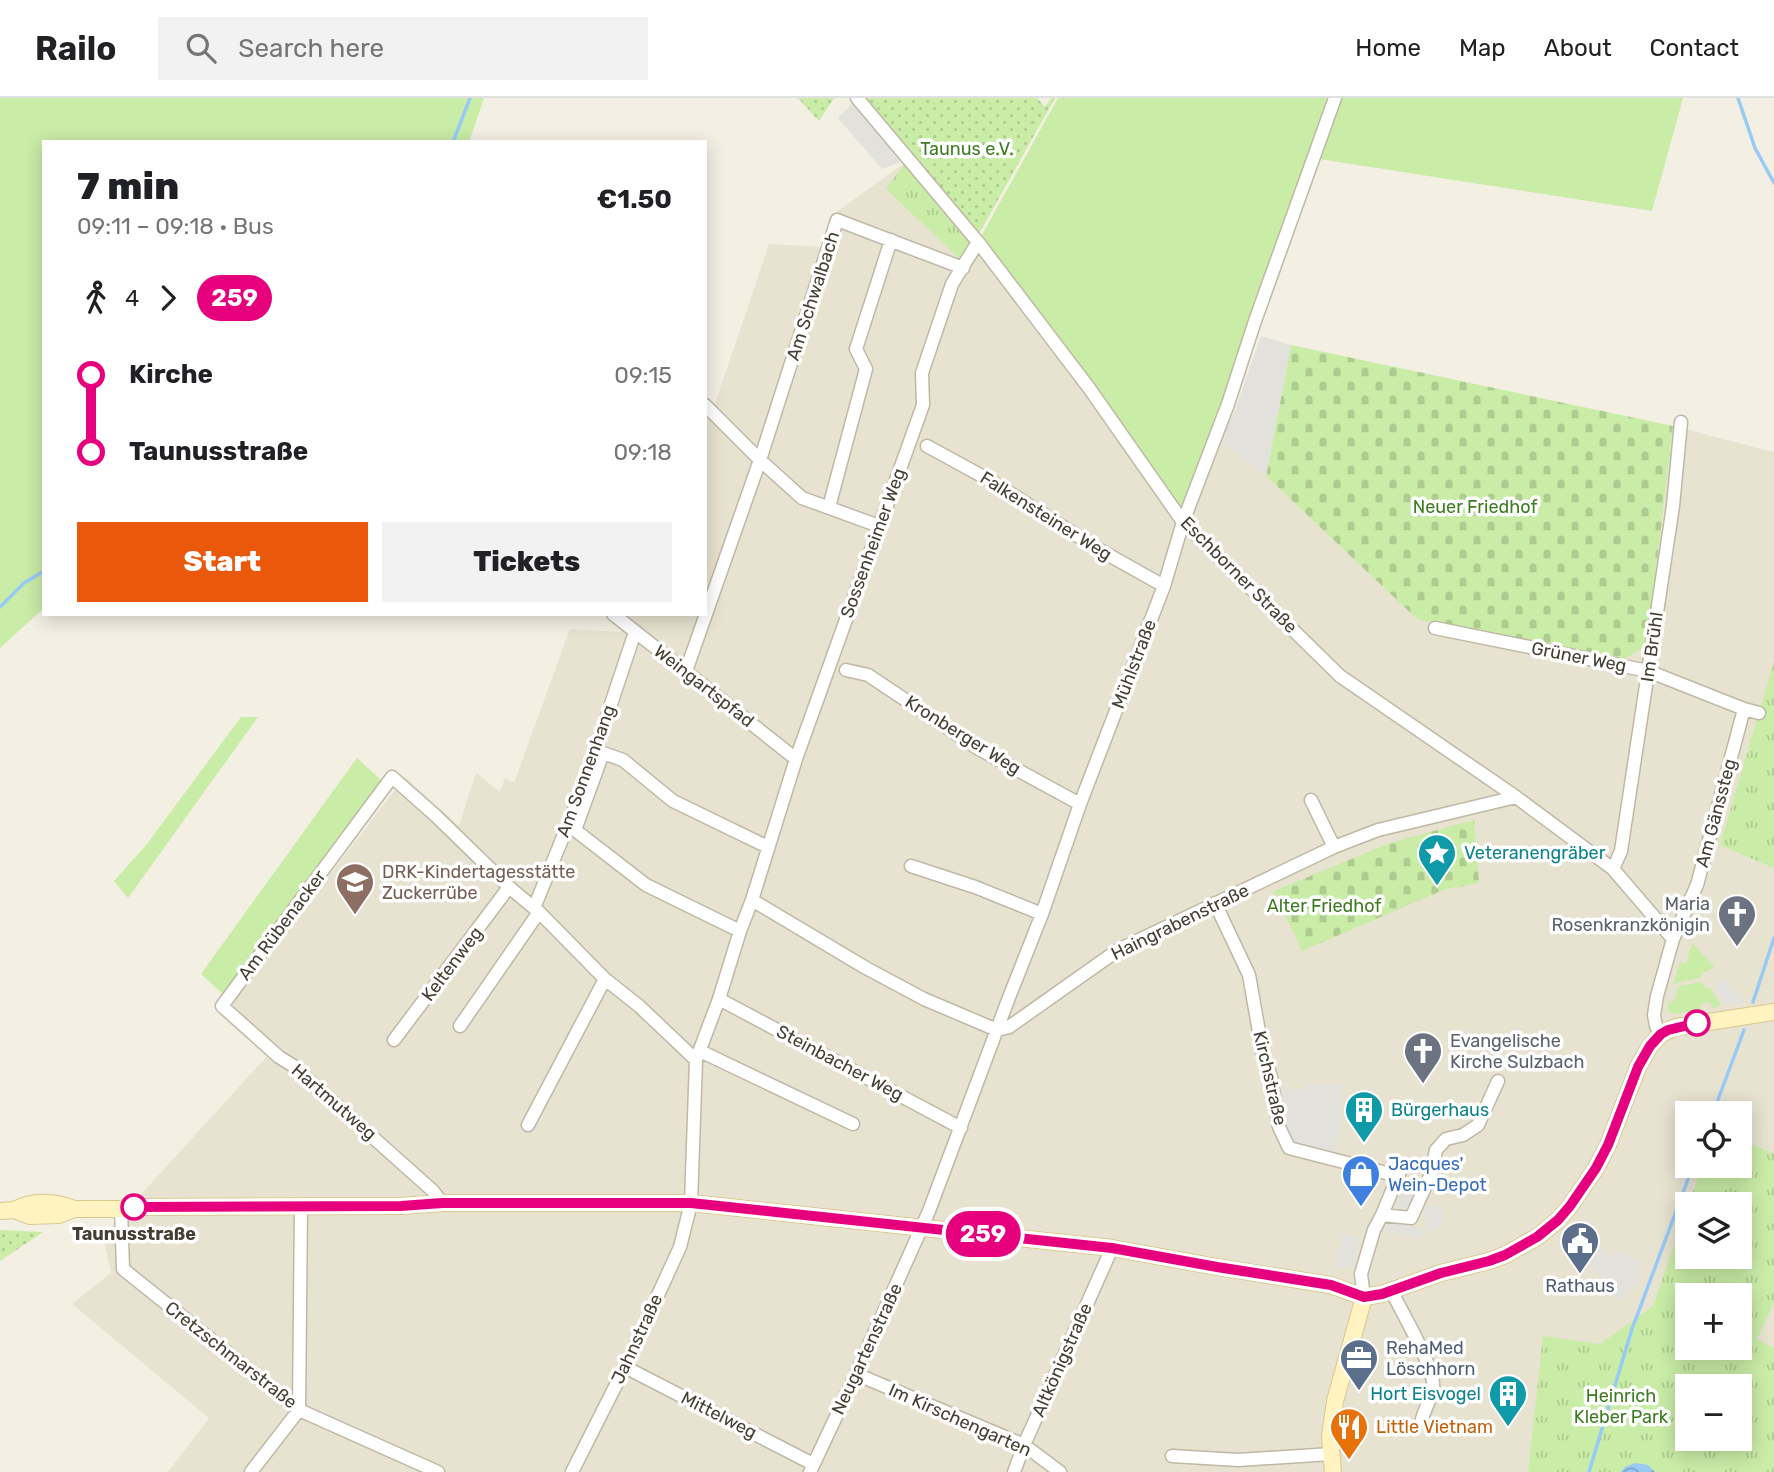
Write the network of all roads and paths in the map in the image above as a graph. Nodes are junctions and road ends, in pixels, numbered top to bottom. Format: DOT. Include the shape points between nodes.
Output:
graph roads {
  1 [pos="857,98"];
  2 [pos="1335,98"];
  3 [pos="891,240"];
  4 [pos="978,242"];
  5 [pos="963,268"];
  6 [pos="707,407"];
  7 [pos="1681,422"];
  8 [pos="927,446"];
  9 [pos="760,460"];
  10 [pos="829,507"];
  11 [pos="1183,522"];
  12 [pos="879,526"];
  13 [pos="1164,586"];
  14 [pos="707,611"];
  15 [pos="615,616"];
  16 [pos="705,616"];
  17 [pos="1435,628"];
  18 [pos="635,632"];
  19 [pos="846,670"];
  20 [pos="686,671"];
  21 [pos="1648,671"];
  22 [pos="1744,709"];
  23 [pos="1759,713"];
  24 [pos="796,759"];
  25 [pos="1516,797"];
  26 [pos="1311,800"];
  27 [pos="1080,804"];
  28 [pos="768,847"];
  29 [pos="1335,847"];
  30 [pos="911,866"];
  31 [pos="1614,869"];
  32 [pos="509,887"];
  33 [pos="752,900"];
  34 [pos="1215,903"];
  35 [pos="537,910"];
  36 [pos="1042,914"];
  37 [pos="740,931"];
  38 [pos="1673,939"];
  39 [pos="605,979"];
  40 [pos="719,999"];
  41 [pos="222,1006"];
  42 [pos="1774,1012"];
  43 [pos="460,1026"];
  44 [pos="997,1030"];
  45 [pos="1661,1034"];
  46 [pos="394,1040"];
  47 [pos="698,1056"];
  48 [pos="1498,1082"];
  49 [pos="853,1124"];
  50 [pos="528,1125"];
  51 [pos="961,1128"];
  52 [pos="442,1203"];
  53 [pos="691,1203"];
  54 [pos="301,1206"];
  55 [pos="121,1209"];
  56 [pos="5,1211"];
  57 [pos="1382,1214"];
  58 [pos="923,1226"];
  59 [pos="1112,1248"];
  60 [pos="1392,1292"];
  61 [pos="1364,1297"];
  62 [pos="625,1367"];
  63 [pos="856,1374"];
  64 [pos="299,1410"];
  65 [pos="1422,1419"];
  66 [pos="1024,1445"];
  67 [pos="1331,1454"];
  68 [pos="1172,1456"];
  69 [pos="811,1468"];
  70 [pos="251,1472"];
  71 [pos="438,1472"];
  72 [pos="572,1472"];
  73 [pos="1014,1472"];
  74 [pos="1060,1472"];
  75 [pos="1333,1472"];
  1 -- 4 [label="street, Eschborner Straße"];
  2 -- 11 [label="street, Mühlstraße"];
  3 -- 5 [label="street, Am Schwalbach"];
  3 -- 9 [label="street, Am Schwalbach" via="837,220"];
  3 -- 10 [label="street" via="856,349 866,369"];
  4 -- 5 [label="street, Sossenheimer Weg"];
  4 -- 11 [label="street, Eschborner Straße"];
  5 -- 12 [label="street, Sossenheimer Weg" via="922,373 923,405"];
  6 -- 9 [label="street"];
  7 -- 21 [label="street, Im Brühl"];
  8 -- 13 [label="street, Falkensteiner Weg"];
  9 -- 10 [label="street" via="802,498"];
  9 -- 14 [label="street"];
  10 -- 12 [label="street"];
  11 -- 13 [label="street, Mühlstraße"];
  11 -- 25 [label="street, Eschborner Straße" via="1340,676"];
  12 -- 24 [label="street, Sossenheimer Weg"];
  13 -- 27 [label="street, Mühlstraße"];
  15 -- 18 [label="street, Weingartspfad"];
  16 -- 20 [label="street"];
  17 -- 21 [label="street, Grüner Weg"];
  18 -- 20 [label="street, Weingartspfad"];
  18 -- 35 [label="street, Am Sonnenhang"];
  19 -- 27 [label="street, Kronberger Weg" via="868,676 979,748"];
  20 -- 24 [label="street, Weingartspfad"];
  21 -- 22 [label="street, Grüner Weg"];
  21 -- 31 [label="street, Im Brühl" via="1621,851"];
  22 -- 23 [label="street, Grüner Weg"];
  22 -- 38 [label="street, Am Gänssteg" via="1697,885"];
  24 -- 28 [label="street, Sossenheimer Weg"];
  25 -- 29 [label="street, Haingrabenstraße" via="1378,830"];
  25 -- 31 [label="street, Eschborner Straße"];
  26 -- 29 [label="street"];
  27 -- 36 [label="street, Mühlstraße"];
  28 -- 33 [label="street, Sossenheimer Weg"];
  28 -- 37 [label="street" via="673,801 623,760 603,753 575,830 646,885"];
  29 -- 34 [label="street, Haingrabenstraße"];
  30 -- 36 [label="street"];
  31 -- 38 [label="street, Eschborner Straße"];
  32 -- 35 [label="street"];
  32 -- 41 [label="street, Am Rübenacker" via="392,777"];
  32 -- 46 [label="street, Keltenweg"];
  33 -- 37 [label="street, Sossenheimer Weg"];
  33 -- 44 [label="street" via="924,999"];
  34 -- 44 [label="street, Haingrabenstraße" via="1118,950 1009,1027"];
  34 -- 57 [label="street, Kirchstraße" via="1249,975 1263,1054 1277,1095 1279,1127 1289,1148 1399,1172"];
  35 -- 39 [label="street"];
  35 -- 43 [label="street"];
  36 -- 44 [label="street, Mühlstraße"];
  37 -- 40 [label="street, Sossenheimer Weg"];
  38 -- 45 [label="street, Am Gänssteg" via="1654,1015"];
  39 -- 47 [label="street"];
  39 -- 50 [label="street"];
  40 -- 47 [label="street, Sossenheimer Weg"];
  40 -- 51 [label="street, Steinbacher Weg"];
  41 -- 52 [label="street, Hartmutweg" via="397,1158"];
  42 -- 45 [label="street" via="1675,1027"];
  44 -- 51 [label="street, Mühlstraße"];
  45 -- 60 [label="street" via="1643,1058 1596,1168 1558,1220 1505,1255"];
  47 -- 49 [label="street"];
  47 -- 53 [label="street, Sossenheimer Weg"];
  48 -- 57 [label="street" via="1478,1125 1446,1139 1436,1150 1431,1174 1411,1218"];
  51 -- 58 [label="street, Mühlstraße"];
  52 -- 53 [label="street"];
  52 -- 54 [label="street"];
  53 -- 58 [label="street"];
  53 -- 62 [label="street, Jahnstraße" via="680,1247"];
  54 -- 55 [label="street"];
  54 -- 64 [label="street"];
  55 -- 56 [label="street" via="74,1209 59,1215 30,1216"];
  55 -- 64 [label="street, Cretzschmarstraße" via="123,1269"];
  57 -- 61 [label="street" via="1361,1274"];
  58 -- 59 [label="street"];
  58 -- 63 [label="street, Neugartenstraße"];
  59 -- 61 [label="street" via="1331,1285"];
  59 -- 66 [label="street, Altkönigstraße"];
  60 -- 61 [label="street"];
  60 -- 65 [label="street" via="1432,1377 1433,1388"];
  61 -- 67 [label="street" via="1335,1401"];
  62 -- 69 [label="street, Mittelweg"];
  62 -- 72 [label="street, Jahnstraße"];
  63 -- 66 [label="street, Im Kirschengarten"];
  63 -- 69 [label="street, Neugartenstraße"];
  64 -- 70 [label="street"];
  64 -- 71 [label="street, Cretzschmarstraße"];
  66 -- 73 [label="street, Altkönigstraße"];
  66 -- 74 [label="street, Im Kirschengarten"];
  67 -- 68 [label="street" via="1238,1460"];
  67 -- 75 [label="street"];
}
